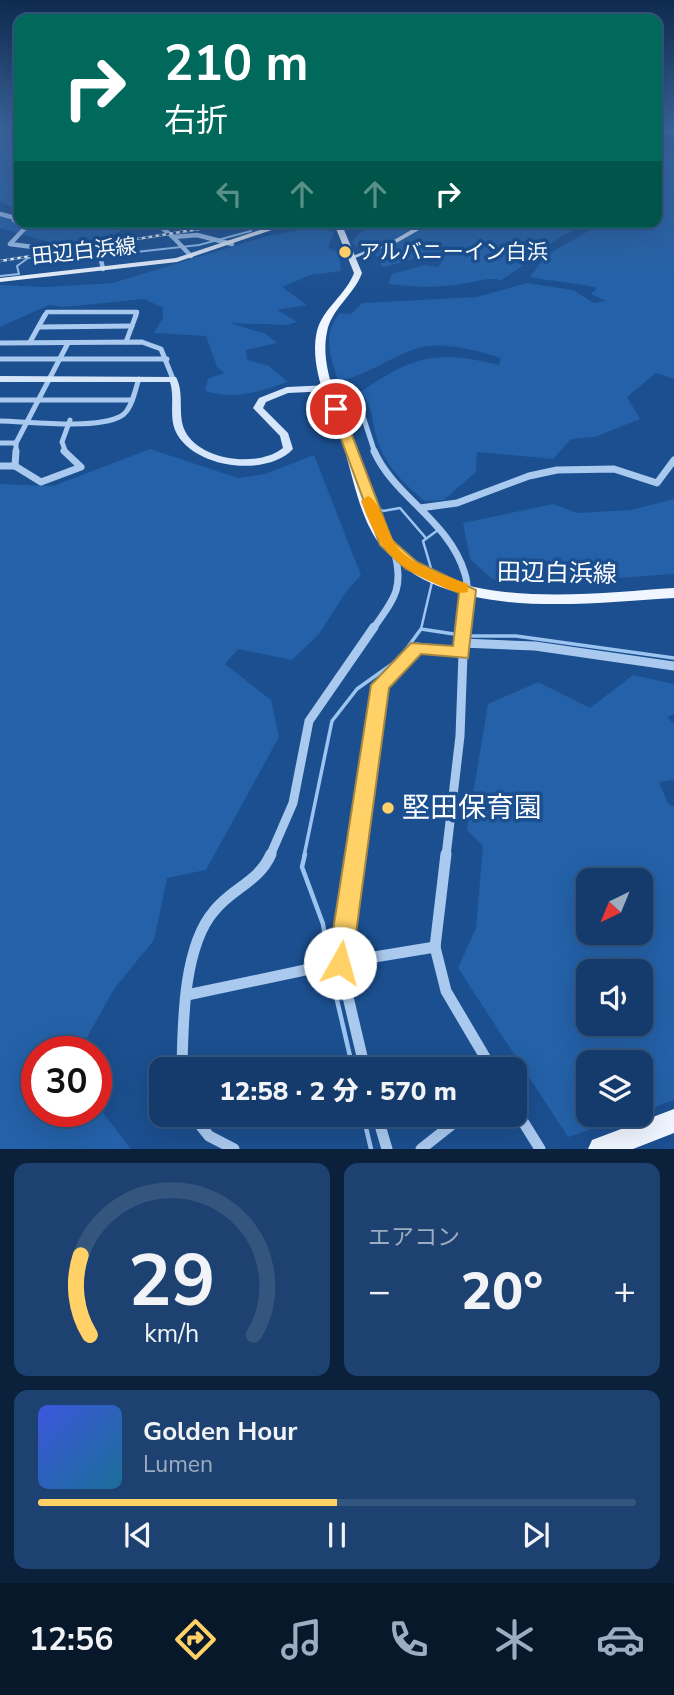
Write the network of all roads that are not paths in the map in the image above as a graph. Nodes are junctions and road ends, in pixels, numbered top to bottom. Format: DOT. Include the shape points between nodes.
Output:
graph roads {
  1 [pos="25,228"];
  2 [pos="162,228"];
  3 [pos="276,228"];
  4 [pos="340,228"];
  5 [pos="418,228"];
  6 [pos="173,237"];
  7 [pos="232,244"];
  8 [pos="375,249"];
  9 [pos="350,251"];
  10 [pos="191,256"];
  11 [pos="103,269"];
  12 [pos="0,280"];
  13 [pos="132,326"];
  14 [pos="39,327"];
  15 [pos="30,342"];
  16 [pos="126,342"];
  17 [pos="0,343"];
  18 [pos="68,343"];
  19 [pos="0,359"];
  20 [pos="60,359"];
  21 [pos="167,359"];
  22 [pos="0,379"];
  23 [pos="50,379"];
  24 [pos="139,379"];
  25 [pos="173,379"];
  26 [pos="329,387"];
  27 [pos="39,399"];
  28 [pos="0,400"];
  29 [pos="131,400"];
  30 [pos="28,420"];
  31 [pos="70,420"];
  32 [pos="0,421"];
  33 [pos="0,443"];
  34 [pos="16,443"];
  35 [pos="674,460"];
  36 [pos="0,466"];
  37 [pos="15,466"];
  38 [pos="420,508"];
  39 [pos="395,554"];
  40 [pos="467,590"];
  41 [pos="674,593"];
  42 [pos="462,646"];
  43 [pos="674,666"];
  44 [pos="435,947"];
  45 [pos="339,963"];
  46 [pos="187,995"];
  47 [pos="183,1057"];
  48 [pos="362,1057"];
  49 [pos="485,1057"];
  50 [pos="674,1121"];
  51 [pos="202,1127"];
  52 [pos="381,1127"];
  53 [pos="449,1127"];
  54 [pos="526,1127"];
  55 [pos="234,1149"];
  56 [pos="387,1149"];
  57 [pos="421,1149"];
  58 [pos="540,1149"];
  59 [pos="601,1149"];
  1 -- 11 [label="street" via="10,244 56,250 63,257 100,256"];
  2 -- 6 [label="street"];
  3 -- 7 [label="main road, 田辺白浜線"];
  4 -- 9 [label="main road, 田辺白浜線"];
  5 -- 8 [label="street"];
  6 -- 7 [label="street" via="197,235"];
  6 -- 10 [label="street"];
  7 -- 10 [label="main road, 田辺白浜線"];
  8 -- 9 [label="street"];
  8 -- 9 [label="street"];
  9 -- 26 [label="main road, 田辺白浜線" via="358,273 322,330 320,348"];
  10 -- 11 [label="main road, 田辺白浜線"];
  11 -- 12 [label="main road, 田辺白浜線"];
  13 -- 14 [label="street"];
  13 -- 14 [label="street" via="137,312 47,312"];
  13 -- 16 [label="street"];
  14 -- 15 [label="street"];
  15 -- 17 [label="street"];
  15 -- 18 [label="street"];
  16 -- 18 [label="street"];
  16 -- 21 [label="street" via="151,344"];
  18 -- 20 [label="street"];
  19 -- 20 [label="street"];
  20 -- 21 [label="street"];
  20 -- 23 [label="street"];
  21 -- 25 [label="street"];
  22 -- 23 [label="street"];
  23 -- 24 [label="street"];
  23 -- 27 [label="street"];
  24 -- 25 [label="street"];
  24 -- 29 [label="street"];
  25 -- 26 [label="street" via="184,438 219,458 251,464 276,459 288,449 285,435 258,408 262,400 287,390"];
  26 -- 38 [label="street" via="359,404 375,454 394,483"];
  26 -- 39 [label="main road, 田辺白浜線" via="377,525"];
  27 -- 28 [label="street"];
  27 -- 29 [label="street"];
  27 -- 30 [label="street"];
  29 -- 31 [label="street" via="119,418"];
  30 -- 31 [label="street"];
  30 -- 32 [label="street"];
  30 -- 34 [label="street"];
  31 -- 37 [label="street" via="60,441 62,451 81,467 41,482"];
  33 -- 34 [label="street"];
  34 -- 37 [label="street"];
  35 -- 38 [label="street" via="657,483 614,469 557,470 457,502"];
  36 -- 37 [label="street"];
  38 -- 40 [label="street" via="445,533 466,575"];
  39 -- 40 [label="main road, 田辺白浜線" via="437,579"];
  39 -- 46 [label="street" via="400,575 396,596 309,721 301,771 281,837 256,878 221,904 201,929"];
  40 -- 41 [label="main road, 田辺白浜線" via="551,599"];
  40 -- 42 [label="street"];
  42 -- 43 [label="street" via="535,646"];
  42 -- 44 [label="street" via="460,736"];
  42 -- 45 [label="street" via="417,648 380,685"];
  44 -- 45 [label="street"];
  44 -- 49 [label="street" via="446,991"];
  45 -- 46 [label="street"];
  45 -- 48 [label="street"];
  46 -- 47 [label="street"];
  50 -- 59 [label="main road"];
  51 -- 55 [label="street"];
  52 -- 56 [label="street"];
  53 -- 57 [label="street"];
  54 -- 58 [label="street"];
}
